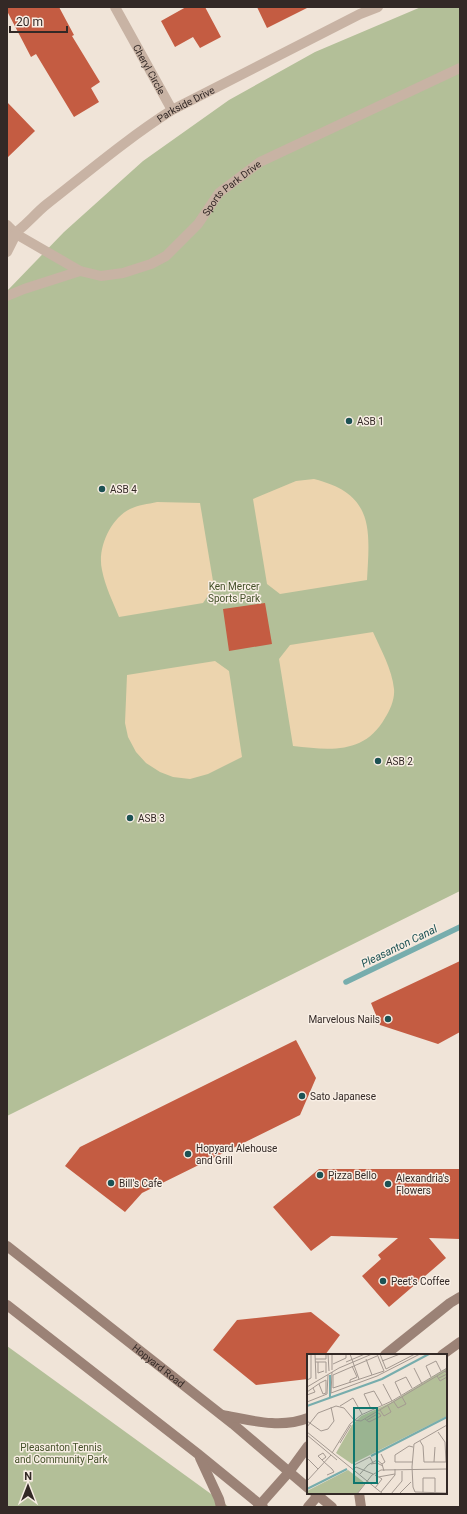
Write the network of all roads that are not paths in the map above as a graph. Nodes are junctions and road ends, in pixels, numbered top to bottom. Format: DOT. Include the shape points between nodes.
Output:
graph roads {
  1 [pos="115,7"];
  2 [pos="378,7"];
  3 [pos="358,11"];
  4 [pos="460,68"];
  5 [pos="172,110"];
  6 [pos="7,224"];
  7 [pos="11,236"];
  8 [pos="7,252"];
  9 [pos="80,271"];
  10 [pos="7,296"];
  11 [pos="7,1246"];
  12 [pos="460,1298"];
  13 [pos="7,1305"];
  14 [pos="460,1342"];
  15 [pos="386,1354"];
  16 [pos="443,1354"];
  17 [pos="220,1414"];
  18 [pos="307,1418"];
  19 [pos="307,1447"];
  20 [pos="198,1454"];
  21 [pos="288,1472"];
  22 [pos="307,1487"];
  23 [pos="318,1494"];
  24 [pos="359,1494"];
  25 [pos="260,1506"];
  26 [pos="221,1507"];
  27 [pos="308,1507"];
  28 [pos="332,1507"];
  29 [pos="361,1507"];
  1 -- 5 [label="street, Cheryl Circle"];
  2 -- 3 [label="street, Parkside Drive"];
  3 -- 5 [label="street, Parkside Drive"];
  4 -- 9 [label="street, Sports Park Drive" via="260,162 219,193 198,224 166,256 123,273 101,276"];
  5 -- 7 [label="street, Parkside Drive" via="143,129 43,207"];
  6 -- 7 [label="street, Sports Park Drive"];
  7 -- 8 [label="street, Parkside Drive"];
  7 -- 9 [label="street, Sports Park Drive"];
  9 -- 10 [label="street"];
  11 -- 17 [label="main road, Hopyard Road"];
  12 -- 15 [label="main road" via="450,1303"];
  13 -- 20 [label="main road"];
  14 -- 16 [label="main road"];
  17 -- 18 [label="main road" via="278,1424"];
  17 -- 21 [label="main road, Hopyard Road"];
  19 -- 21 [label="main road"];
  20 -- 25 [label="main road"];
  20 -- 26 [label="main road"];
  21 -- 22 [label="main road, Hopyard Road"];
  21 -- 25 [label="main road"];
  23 -- 27 [label="main road"];
  23 -- 28 [label="main road"];
  24 -- 29 [label="main road"];
}
